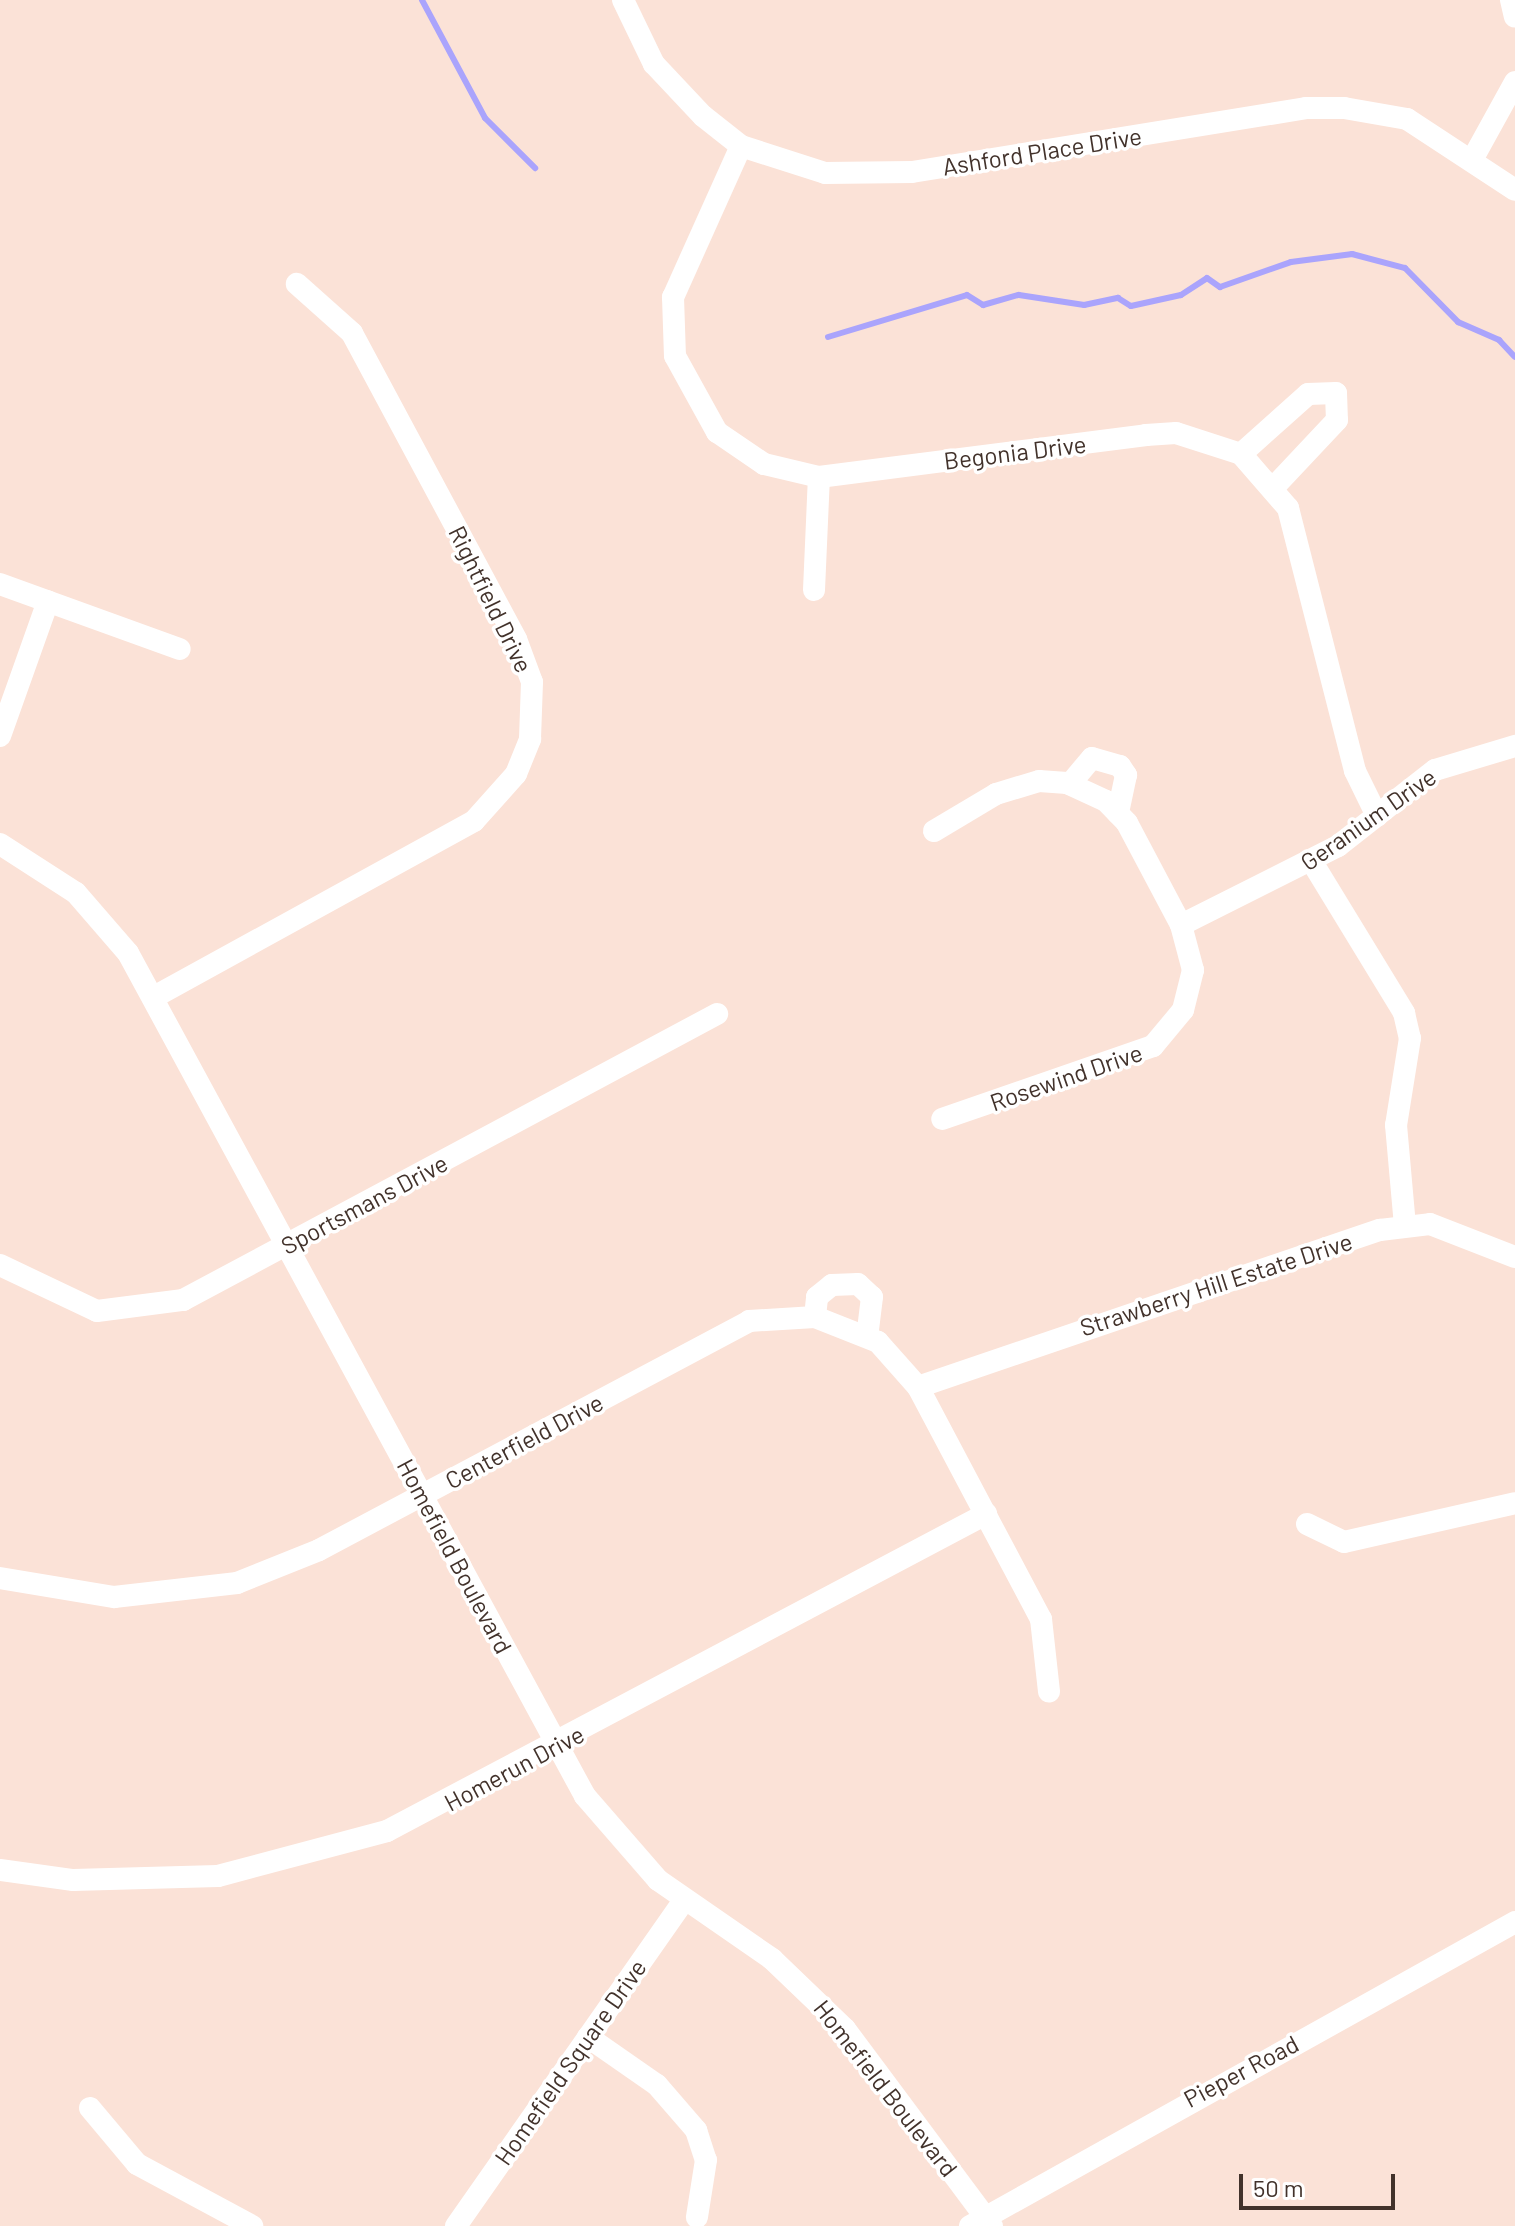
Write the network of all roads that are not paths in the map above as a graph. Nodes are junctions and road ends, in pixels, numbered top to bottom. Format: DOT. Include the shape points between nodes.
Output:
graph roads {
  1 [pos="623,0"];
  2 [pos="1511,0"];
  3 [pos="1515,17"];
  4 [pos="1515,82"];
  5 [pos="741,146"];
  6 [pos="1472,160"];
  7 [pos="1515,190"];
  8 [pos="297,284"];
  9 [pos="1241,454"];
  10 [pos="819,477"];
  11 [pos="1274,487"];
  12 [pos="0,584"];
  13 [pos="814,590"];
  14 [pos="48,601"];
  15 [pos="180,649"];
  16 [pos="0,736"];
  17 [pos="1512,753"];
  18 [pos="1070,784"];
  19 [pos="1112,807"];
  20 [pos="1377,816"];
  21 [pos="934,831"];
  22 [pos="0,844"];
  23 [pos="1312,862"];
  24 [pos="1181,925"];
  25 [pos="154,997"];
  26 [pos="717,1014"];
  27 [pos="942,1119"];
  28 [pos="1405,1225"];
  29 [pos="288,1245"];
  30 [pos="1515,1257"];
  31 [pos="0,1265"];
  32 [pos="815,1317"];
  33 [pos="867,1336"];
  34 [pos="918,1387"];
  35 [pos="422,1496"];
  36 [pos="1515,1503"];
  37 [pos="986,1514"];
  38 [pos="1307,1524"];
  39 [pos="0,1578"];
  40 [pos="1049,1692"];
  41 [pos="557,1746"];
  42 [pos="0,1870"];
  43 [pos="685,1899"];
  44 [pos="1515,1922"];
  45 [pos="588,2037"];
  46 [pos="90,2108"];
  47 [pos="697,2217"];
  48 [pos="982,2222"];
  49 [pos="252,2226"];
  50 [pos="456,2226"];
  1 -- 5 [label="street, Ashford Place Drive" via="654,64"];
  2 -- 3 [label="street"];
  4 -- 6 [label="street"];
  5 -- 6 [label="street, Ashford Place Drive" via="825,173 864,177 1344,108 1407,119"];
  5 -- 10 [label="street, Begonia Drive" via="680,274 675,356 717,432 764,464"];
  6 -- 7 [label="street, Ashford Place Drive"];
  8 -- 25 [label="street, Rightfield Drive" via="352,333 516,639 532,682 530,739 516,774 474,821"];
  9 -- 10 [label="street, Begonia Drive" via="1176,433"];
  9 -- 11 [label="street, Begonia Drive"];
  9 -- 11 [label="street" via="1308,394 1336,393 1337,420"];
  10 -- 13 [label="street"];
  11 -- 20 [label="street, Begonia Drive" via="1301,546 1355,771"];
  12 -- 14 [label="street"];
  14 -- 15 [label="street"];
  14 -- 16 [label="street"];
  17 -- 20 [label="street, Geranium Drive" via="1435,770"];
  18 -- 19 [label="street"];
  18 -- 19 [label="street" via="1092,758 1120,766 1126,775"];
  18 -- 21 [label="street" via="1039,781 996,794"];
  19 -- 24 [label="street, Rosewind Drive"];
  20 -- 23 [label="street, Geranium Drive"];
  22 -- 25 [label="street, Homefield Boulevard" via="76,893 128,953"];
  23 -- 24 [label="street, Geranium Drive"];
  23 -- 28 [label="street" via="1404,1013 1410,1038 1396,1125"];
  24 -- 27 [label="street, Rosewind Drive" via="1193,970 1190,989 1183,1010 1153,1046"];
  25 -- 29 [label="street, Homefield Boulevard"];
  26 -- 29 [label="street, Sportsmans Drive"];
  28 -- 30 [label="street, Strawberry Hill Estate Drive" via="1460,1231"];
  28 -- 34 [label="street, Strawberry Hill Estate Drive"];
  29 -- 31 [label="street, Sportsmans Drive" via="183,1300 126,1313 66,1300"];
  29 -- 35 [label="street, Homefield Boulevard"];
  32 -- 33 [label="street, Centerfield Drive"];
  32 -- 33 [label="street" via="817,1297 832,1285 858,1284 872,1297"];
  32 -- 35 [label="street, Centerfield Drive" via="749,1321"];
  33 -- 34 [label="street, Centerfield Drive"];
  34 -- 37 [label="street, Centerfield Drive"];
  35 -- 39 [label="street, Centerfield Drive" via="319,1550 196,1591 114,1597"];
  35 -- 41 [label="street, Homefield Boulevard"];
  36 -- 38 [label="street" via="1344,1542"];
  37 -- 40 [label="street, Centerfield Drive" via="1041,1619"];
  37 -- 41 [label="street, Homerun Drive"];
  41 -- 42 [label="street, Homerun Drive" via="387,1831 277,1865 142,1881"];
  41 -- 43 [label="street, Homefield Boulevard" via="608,1829"];
  43 -- 45 [label="street, Homefield Square Drive"];
  43 -- 48 [label="street, Homefield Boulevard" via="772,1959 837,2020"];
  44 -- 48 [label="street, Pieper Road"];
  45 -- 47 [label="street" via="657,2085 696,2130 706,2160"];
  45 -- 50 [label="street, Homefield Square Drive"];
  46 -- 49 [label="street" via="137,2164"];
}
